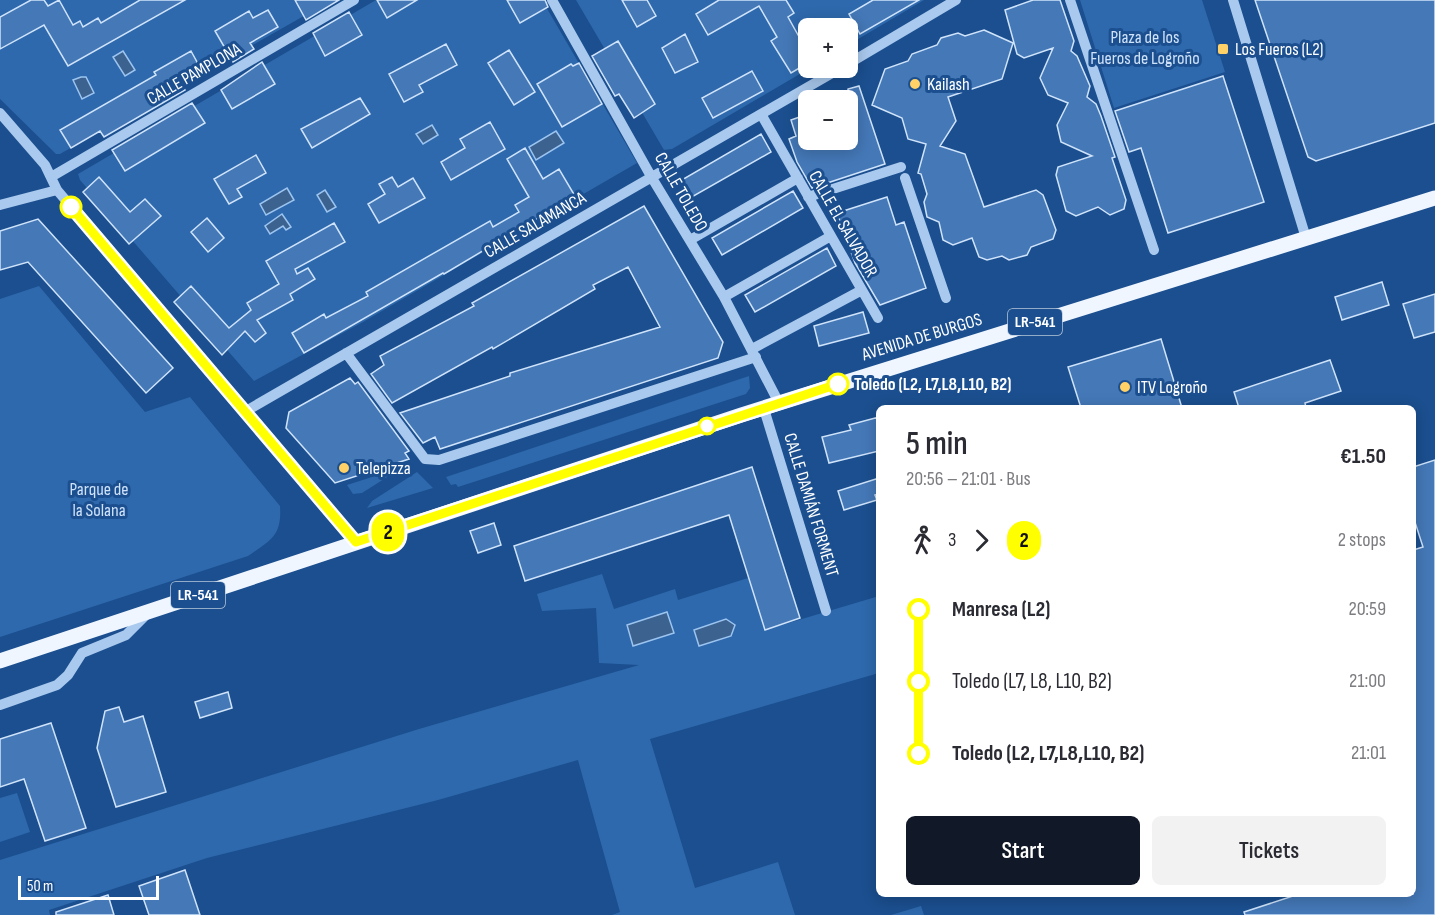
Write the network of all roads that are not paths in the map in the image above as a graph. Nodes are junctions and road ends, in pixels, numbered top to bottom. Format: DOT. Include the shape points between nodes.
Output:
graph roads {
  1 [pos="354,0"];
  2 [pos="552,0"];
  3 [pos="956,0"];
  4 [pos="1070,0"];
  5 [pos="1233,0"];
  6 [pos="858,57"];
  7 [pos="824,78"];
  8 [pos="0,114"];
  9 [pos="761,114"];
  10 [pos="901,166"];
  11 [pos="51,177"];
  12 [pos="798,177"];
  13 [pos="652,178"];
  14 [pos="905,178"];
  15 [pos="57,190"];
  16 [pos="808,197"];
  17 [pos="1435,198"];
  18 [pos="0,205"];
  19 [pos="831,236"];
  20 [pos="1306,238"];
  21 [pos="690,240"];
  22 [pos="1154,250"];
  23 [pos="862,290"];
  24 [pos="724,297"];
  25 [pos="946,298"];
  26 [pos="878,318"];
  27 [pos="346,353"];
  28 [pos="754,353"];
  29 [pos="779,403"];
  30 [pos="764,409"];
  31 [pos="246,411"];
  32 [pos="356,542"];
  33 [pos="826,611"];
  34 [pos="149,612"];
  35 [pos="0,661"];
  36 [pos="0,705"];
  1 -- 11 [label="street, CALLE PAMPLONA"];
  2 -- 13 [label="street, CALLE TOLEDO"];
  3 -- 6 [label="street"];
  4 -- 22 [label="street"];
  5 -- 20 [label="street"];
  7 -- 9 [label="street, CALLE SALAMANCA"];
  8 -- 11 [label="street"];
  9 -- 12 [label="street, CALLE EL SALVADOR"];
  9 -- 13 [label="street, CALLE SALAMANCA"];
  10 -- 16 [label="street"];
  11 -- 15 [label="street"];
  12 -- 16 [label="street, CALLE EL SALVADOR"];
  12 -- 21 [label="street"];
  13 -- 21 [label="street, CALLE TOLEDO"];
  13 -- 27 [label="street, CALLE SALAMANCA"];
  14 -- 25 [label="street"];
  15 -- 18 [label="street"];
  15 -- 31 [label="street"];
  16 -- 19 [label="street, CALLE EL SALVADOR"];
  17 -- 20 [label="main road, AVENIDA DE BURGOS / LR-541"];
  19 -- 23 [label="street, CALLE EL SALVADOR"];
  19 -- 24 [label="street"];
  20 -- 29 [label="main road, AVENIDA DE BURGOS / LR-541"];
  21 -- 24 [label="street, CALLE TOLEDO"];
  23 -- 26 [label="street, CALLE EL SALVADOR"];
  23 -- 28 [label="street"];
  24 -- 28 [label="street, CALLE TOLEDO"];
  27 -- 28 [label="street" via="425,459 439,460"];
  27 -- 31 [label="street, CALLE SALAMANCA"];
  28 -- 29 [label="street, CALLE TOLEDO"];
  29 -- 30 [label="main road, AVENIDA DE BURGOS / LR-541"];
  30 -- 32 [label="main road, AVENIDA DE BURGOS / LR-541"];
  30 -- 33 [label="street, CALLE DAMIÁN FORMENT"];
  31 -- 32 [label="street"];
  32 -- 34 [label="main road, AVENIDA DE BURGOS / LR-541"];
  34 -- 35 [label="main road, AVENIDA DE BURGOS / LR-541"];
  34 -- 36 [label="street, AVENIDA DE BURGOS" via="126,634 82,653 57,685"];
}
